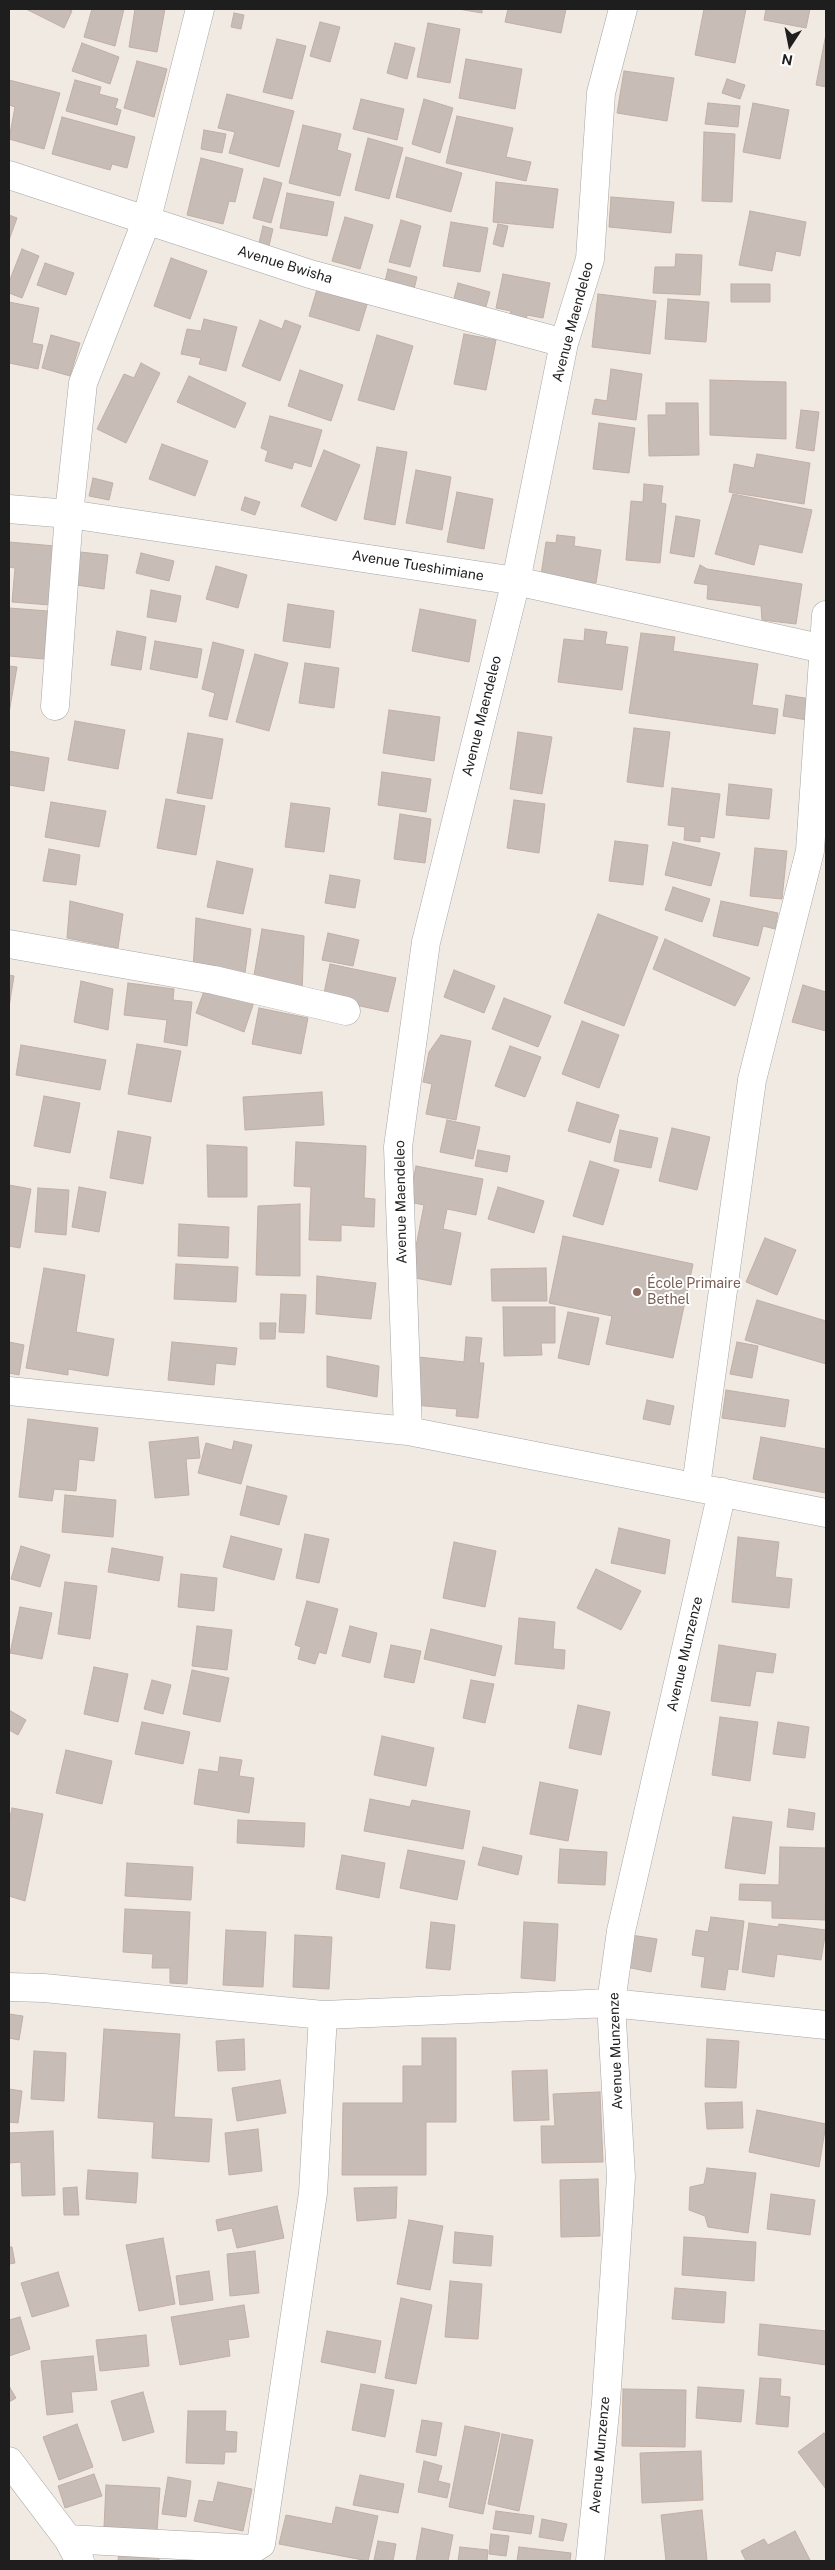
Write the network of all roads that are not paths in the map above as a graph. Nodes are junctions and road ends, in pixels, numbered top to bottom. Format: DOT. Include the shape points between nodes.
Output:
graph roads {
  1 [pos="200,9"];
  2 [pos="623,9"];
  3 [pos="9,175"];
  4 [pos="146,222"];
  5 [pos="564,343"];
  6 [pos="9,509"];
  7 [pos="69,514"];
  8 [pos="516,581"];
  9 [pos="826,615"];
  10 [pos="824,649"];
  11 [pos="55,706"];
  12 [pos="9,944"];
  13 [pos="346,1011"];
  14 [pos="9,1391"];
  15 [pos="408,1431"];
  16 [pos="709,1489"];
  17 [pos="826,1513"];
  18 [pos="9,1987"];
  19 [pos="611,2003"];
  20 [pos="323,2015"];
  21 [pos="826,2025"];
  22 [pos="9,2461"];
  23 [pos="74,2550"];
  24 [pos="590,2561"];
  1 -- 4 [label="street"];
  2 -- 5 [label="street, Avenue Maendeleo" via="601,94 590,258"];
  3 -- 4 [label="street, Avenue Bwisha"];
  4 -- 5 [label="street, Avenue Bwisha" via="327,279"];
  4 -- 7 [label="street" via="83,383"];
  5 -- 8 [label="street, Avenue Maendeleo"];
  6 -- 7 [label="street, Avenue Tueshimiane"];
  7 -- 8 [label="street, Avenue Tueshimiane"];
  7 -- 11 [label="street"];
  8 -- 10 [label="street, Avenue Tueshimiane"];
  8 -- 15 [label="street, Avenue Maendeleo" via="426,942 398,1147"];
  9 -- 10 [label="street, Avenue Munzenze"];
  10 -- 16 [label="street, Avenue Munzenze" via="808,858 752,1080"];
  12 -- 13 [label="street" via="214,980"];
  14 -- 15 [label="street"];
  15 -- 16 [label="street"];
  16 -- 17 [label="street"];
  16 -- 19 [label="street, Avenue Munzenze" via="622,1931"];
  18 -- 20 [label="street"];
  19 -- 20 [label="street"];
  19 -- 21 [label="street"];
  19 -- 24 [label="street, Avenue Munzenze" via="621,2177 606,2402"];
  20 -- 23 [label="street" via="313,2193 261,2544 254,2549"];
  22 -- 23 [label="street"];
}
